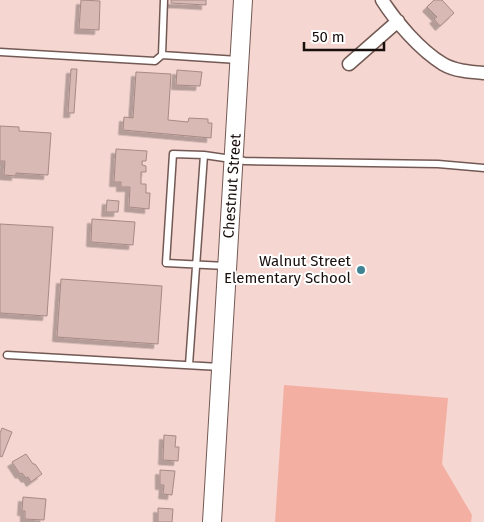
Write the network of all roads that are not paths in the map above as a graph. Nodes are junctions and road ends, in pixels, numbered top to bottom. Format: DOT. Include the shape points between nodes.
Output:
graph roads {
  1 [pos="164,0"];
  2 [pos="243,0"];
  3 [pos="382,0"];
  4 [pos="398,21"];
  5 [pos="0,52"];
  6 [pos="162,56"];
  7 [pos="240,60"];
  8 [pos="349,64"];
  9 [pos="484,74"];
  10 [pos="204,155"];
  11 [pos="233,159"];
  12 [pos="484,168"];
  13 [pos="196,265"];
  14 [pos="226,266"];
  15 [pos="7,355"];
  16 [pos="189,365"];
  17 [pos="221,367"];
  18 [pos="212,522"];
  1 -- 6 [label="lane"];
  2 -- 7 [label="street, Chestnut Street"];
  3 -- 4 [label="street"];
  4 -- 8 [label="street"];
  4 -- 9 [label="street" via="409,36 443,64"];
  5 -- 6 [label="lane" via="155,61"];
  6 -- 7 [label="lane"];
  7 -- 11 [label="street, Chestnut Street"];
  10 -- 11 [label="lane"];
  10 -- 13 [label="lane"];
  10 -- 13 [label="lane" via="173,154 166,263"];
  11 -- 12 [label="lane"];
  11 -- 14 [label="street, Chestnut Street"];
  13 -- 14 [label="lane"];
  13 -- 16 [label="lane"];
  14 -- 17 [label="street, Chestnut Street"];
  15 -- 16 [label="lane"];
  16 -- 17 [label="lane"];
  17 -- 18 [label="street, Chestnut Street"];
}
